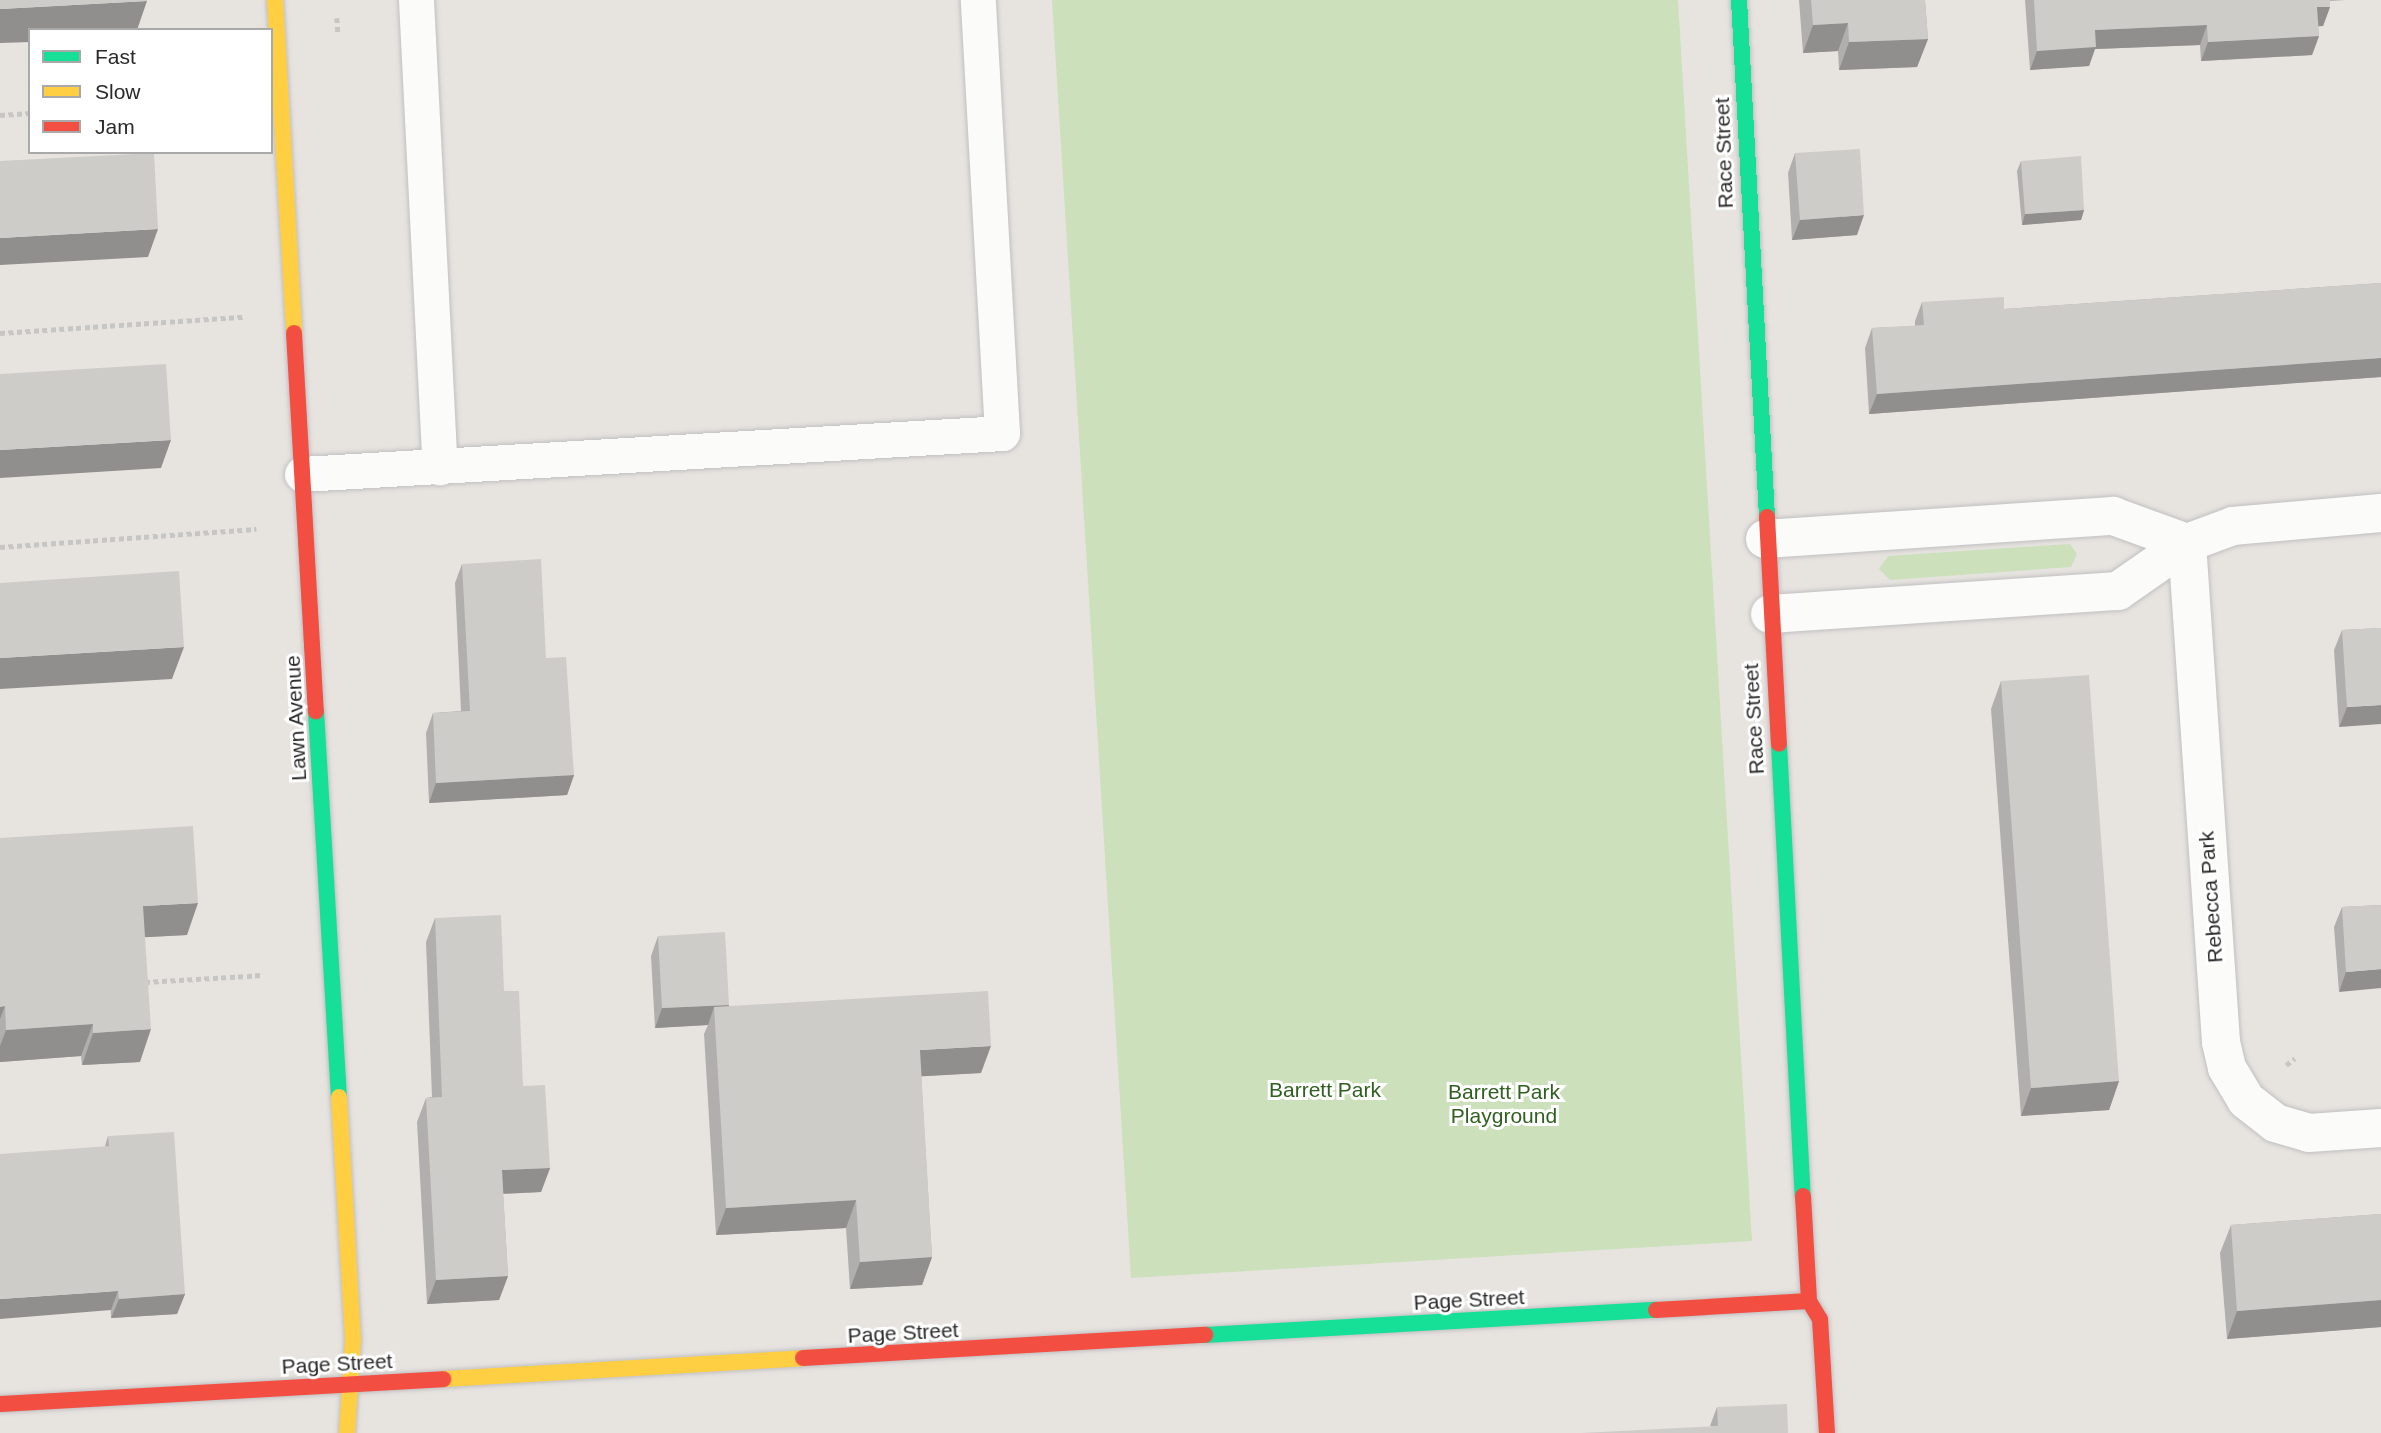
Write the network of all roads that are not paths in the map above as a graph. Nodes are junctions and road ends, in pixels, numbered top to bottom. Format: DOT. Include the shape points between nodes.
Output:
graph roads {
  1 [pos="275,0"];
  2 [pos="415,0"];
  3 [pos="978,0"];
  4 [pos="1739,0"];
  5 [pos="440,467"];
  6 [pos="302,474"];
  7 [pos="2381,513"];
  8 [pos="1765,539"];
  9 [pos="2187,543"];
  10 [pos="1770,614"];
  11 [pos="2381,1128"];
  12 [pos="1809,1301"];
  13 [pos="351,1384"];
  14 [pos="0,1404"];
  15 [pos="347,1433"];
  16 [pos="1826,1433"];
  1 -- 6 [label="street, Lawn Avenue"];
  2 -- 5 [label="lane"];
  3 -- 5 [label="lane" via="1002,433"];
  4 -- 8 [label="street, Race Street"];
  5 -- 6 [label="lane"];
  6 -- 13 [label="street, Lawn Avenue" via="354,1340"];
  7 -- 9 [label="street" via="2233,526"];
  8 -- 9 [label="street" via="2113,516"];
  8 -- 10 [label="street, Race Street"];
  9 -- 10 [label="street" via="2118,591"];
  9 -- 11 [label="street, Rebecca Park" via="2221,1042 2227,1068 2246,1100 2275,1123 2309,1133"];
  10 -- 12 [label="street, Race Street"];
  12 -- 13 [label="street, Page Street"];
  12 -- 16 [label="street, Race Street" via="1820,1320"];
  13 -- 14 [label="street, Page Street"];
  13 -- 15 [label="street, Lawn Avenue"];
}
